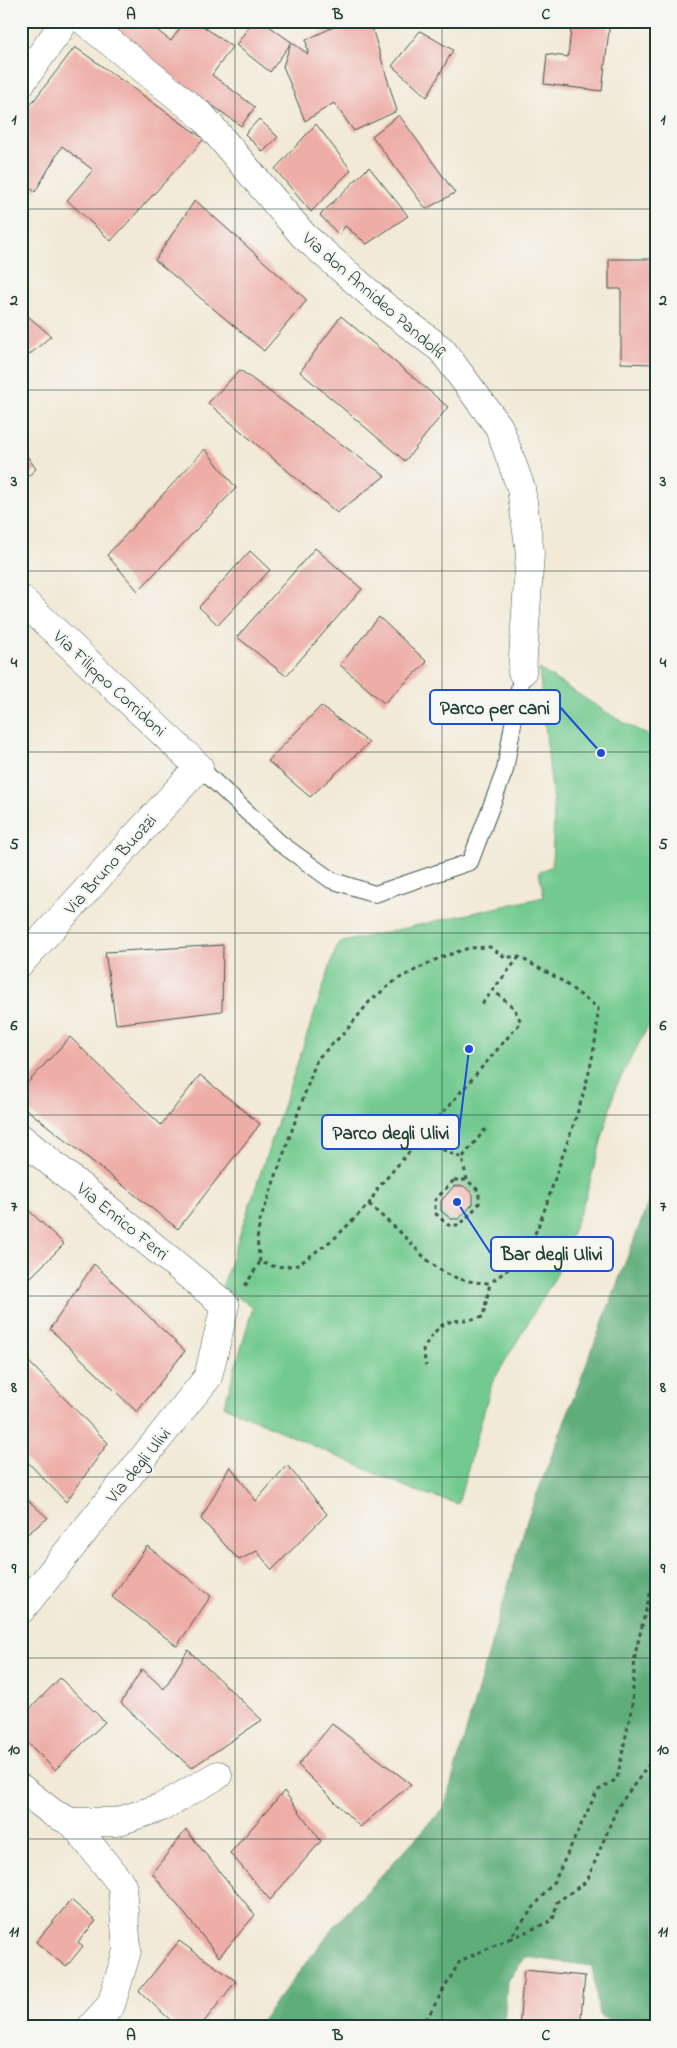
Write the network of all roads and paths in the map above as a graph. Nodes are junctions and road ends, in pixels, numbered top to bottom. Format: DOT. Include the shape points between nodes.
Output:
graph roads {
  1 [pos="60,21"];
  2 [pos="84,21"];
  3 [pos="21,83"];
  4 [pos="21,599"];
  5 [pos="522,672"];
  6 [pos="199,767"];
  7 [pos="519,957"];
  8 [pos="21,962"];
  9 [pos="493,990"];
  10 [pos="482,1004"];
  11 [pos="488,1126"];
  12 [pos="423,1136"];
  13 [pos="21,1138"];
  14 [pos="462,1158"];
  15 [pos="467,1180"];
  16 [pos="368,1204"];
  17 [pos="260,1262"];
  18 [pos="490,1283"];
  19 [pos="225,1305"];
  20 [pos="426,1366"];
  21 [pos="656,1570"];
  22 [pos="21,1610"];
  23 [pos="656,1755"];
  24 [pos="218,1775"];
  25 [pos="21,1788"];
  26 [pos="82,1827"];
  27 [pos="510,1939"];
  28 [pos="91,2027"];
  29 [pos="422,2027"];
  1 -- 3 [label="street" via="61,27"];
  2 -- 5 [label="street, Via don Annideo Pandolfi" via="203,117 304,236 382,304 442,350 498,427 521,488 530,553"];
  4 -- 6 [label="street, Via Filippo Corridoni"];
  5 -- 6 [label="lane" via="504,770 470,862 374,894 331,880 280,842"];
  6 -- 8 [label="street, Via Bruno Buozzi"];
  7 -- 9 [label="path"];
  7 -- 17 [label="path" via="505,957 490,948 469,948 418,967 381,990 317,1059 260,1220 257,1240"];
  7 -- 18 [label="path" via="598,1008 598,1036 546,1207 528,1248 510,1268"];
  9 -- 10 [label="path"];
  9 -- 12 [label="path" via="514,1008 521,1022"];
  11 -- 14 [label="path"];
  12 -- 14 [label="path" via="432,1145"];
  12 -- 16 [label="path"];
  13 -- 19 [label="street, Via Enrico Ferri"];
  14 -- 15 [label="path"];
  15 -- 15 [label="path" via="479,1191 479,1204 460,1224 448,1225 436,1213 435,1200 454,1180"];
  16 -- 17 [label="path" via="336,1237 298,1265 276,1267"];
  16 -- 18 [label="path" via="436,1269 461,1280"];
  17 -- 19 [label="path" via="238,1298"];
  18 -- 20 [label="path" via="483,1317 456,1319 439,1326 423,1349"];
  19 -- 22 [label="street, Via degli Ulivi" via="208,1377"];
  21 -- 27 [label="path" via="635,1654 632,1706 617,1779 597,1791 555,1880"];
  23 -- 27 [label="path" via="617,1808 587,1881 557,1902 554,1920"];
  24 -- 26 [label="street" via="162,1807 116,1822"];
  25 -- 26 [label="street" via="52,1813"];
  26 -- 28 [label="street" via="122,1885 127,1951 111,2005"];
  27 -- 29 [label="path" via="460,1961"];
}
